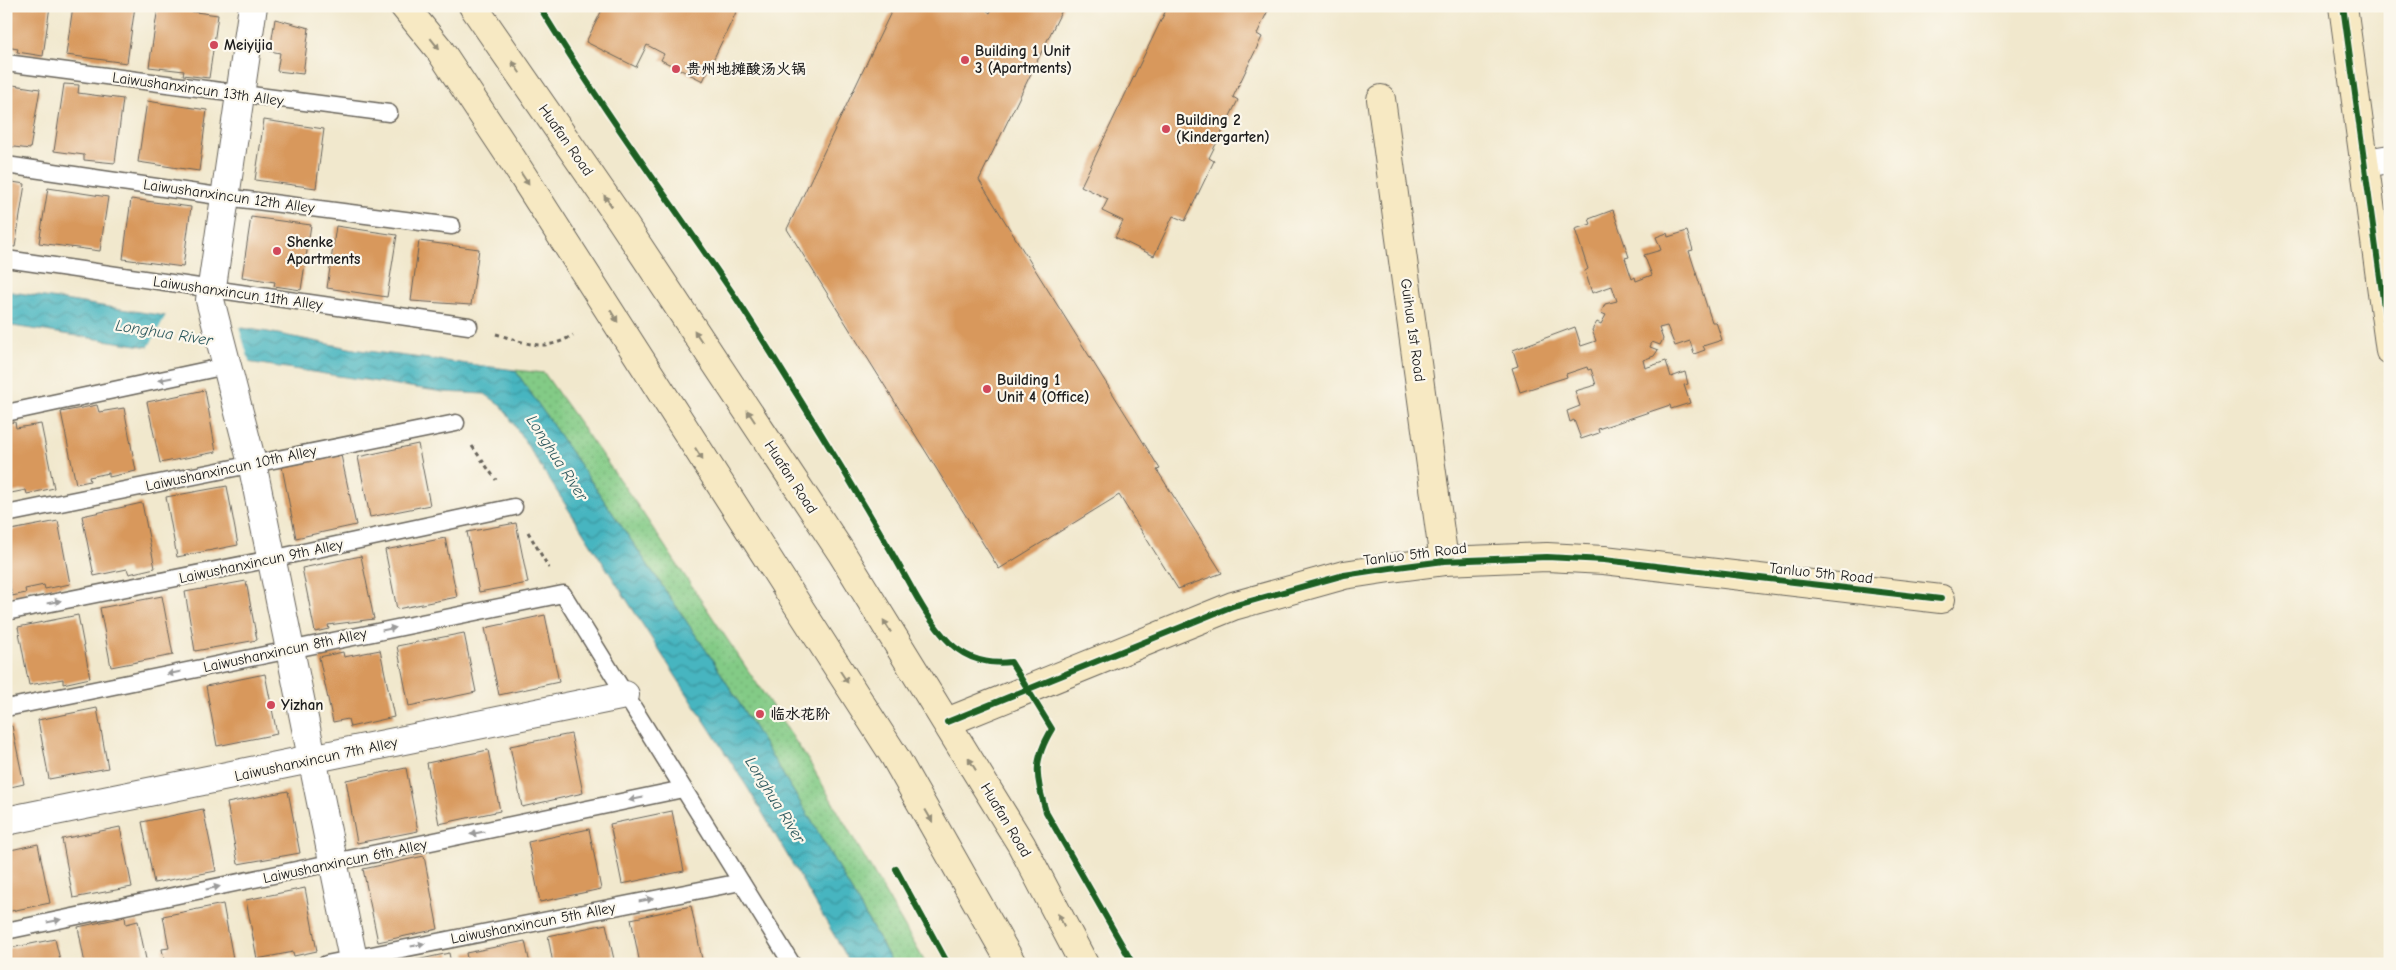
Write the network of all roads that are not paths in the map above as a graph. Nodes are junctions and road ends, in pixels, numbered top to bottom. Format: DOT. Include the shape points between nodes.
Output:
graph roads {
  1 [pos="252,6"];
  2 [pos="404,6"];
  3 [pos="2343,6"];
  4 [pos="477,9"];
  5 [pos="6,63"];
  6 [pos="240,95"];
  7 [pos="1381,99"];
  8 [pos="389,113"];
  9 [pos="2377,161"];
  10 [pos="6,164"];
  11 [pos="225,197"];
  12 [pos="452,226"];
  13 [pos="6,259"];
  14 [pos="211,290"];
  15 [pos="469,326"];
  16 [pos="2390,351"];
  17 [pos="222,369"];
  18 [pos="6,413"];
  19 [pos="456,423"];
  20 [pos="252,463"];
  21 [pos="514,507"];
  22 [pos="6,514"];
  23 [pos="271,559"];
  24 [pos="1444,561"];
  25 [pos="1941,599"];
  26 [pos="6,612"];
  27 [pos="290,648"];
  28 [pos="625,694"];
  29 [pos="6,708"];
  30 [pos="947,722"];
  31 [pos="312,760"];
  32 [pos="683,789"];
  33 [pos="6,821"];
  34 [pos="333,864"];
  35 [pos="741,882"];
  36 [pos="6,931"];
  37 [pos="353,961"];
  38 [pos="326,964"];
  39 [pos="792,964"];
  40 [pos="1012,964"];
  41 [pos="1084,964"];
  1 -- 6 [label="street"];
  2 -- 40 [label="main road, one-way" via="438,49 538,198 890,749"];
  3 -- 9 [label="main road"];
  30 -- 4 [label="main road, Huafan Road, one-way" via="825,528 620,217"];
  5 -- 6 [label="lane, Laiwushanxincun 13th Alley"];
  6 -- 8 [label="lane, Laiwushanxincun 13th Alley"];
  6 -- 11 [label="street"];
  7 -- 24 [label="main road, Guihua 1st Road"];
  9 -- 16 [label="main road"];
  10 -- 11 [label="lane, Laiwushanxincun 12th Alley"];
  11 -- 12 [label="lane, Laiwushanxincun 12th Alley"];
  11 -- 14 [label="street"];
  13 -- 14 [label="lane, Laiwushanxincun 11th Alley"];
  14 -- 15 [label="lane, Laiwushanxincun 11th Alley"];
  14 -- 17 [label="street"];
  17 -- 18 [label="lane, one-way"];
  17 -- 20 [label="street"];
  19 -- 20 [label="lane, Laiwushanxincun 10th Alley"];
  20 -- 22 [label="lane, Laiwushanxincun 10th Alley"];
  20 -- 23 [label="street"];
  21 -- 23 [label="lane, Laiwushanxincun 9th Alley"];
  26 -- 23 [label="lane, Laiwushanxincun 9th Alley, one-way"];
  23 -- 27 [label="street"];
  24 -- 25 [label="main road, Tanluo 5th Road" via="1547,557 1604,560"];
  24 -- 30 [label="main road, Tanluo 5th Road" via="1344,575 1233,606"];
  27 -- 28 [label="lane, Laiwushanxincun 8th Alley, one-way" via="563,594"];
  27 -- 29 [label="lane, Laiwushanxincun 8th Alley, one-way"];
  27 -- 31 [label="street"];
  28 -- 31 [label="street, Laiwushanxincun 7th Alley"];
  28 -- 32 [label="lane"];
  41 -- 30 [label="main road, Huafan Road, one-way" via="1021,844"];
  31 -- 33 [label="street, Laiwushanxincun 7th Alley"];
  31 -- 34 [label="street"];
  32 -- 34 [label="lane, Laiwushanxincun 6th Alley, one-way"];
  32 -- 35 [label="lane"];
  36 -- 34 [label="lane, Laiwushanxincun 6th Alley, one-way"];
  34 -- 37 [label="street"];
  37 -- 35 [label="lane, Laiwushanxincun 5th Alley, one-way"];
  35 -- 39 [label="lane"];
  37 -- 38 [label="lane, Laiwushanxincun 5th Alley"];
}
